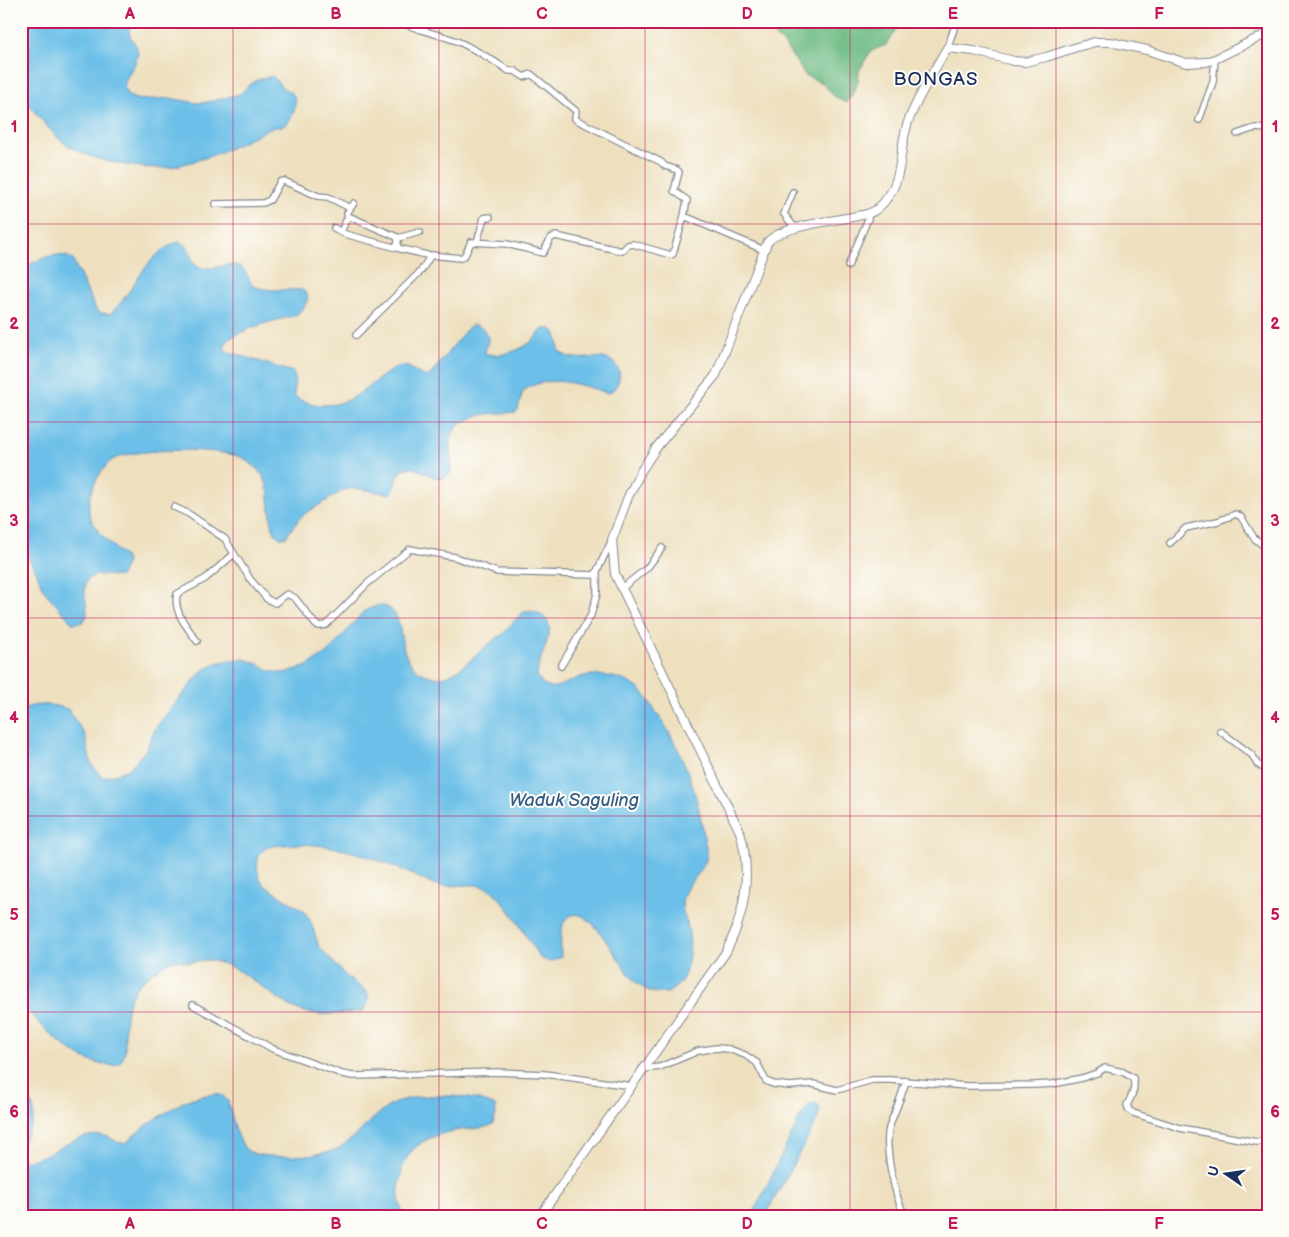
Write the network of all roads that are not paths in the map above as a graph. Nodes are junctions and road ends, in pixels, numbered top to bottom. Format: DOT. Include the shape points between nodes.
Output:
graph roads {
  1 [pos="398,21"];
  2 [pos="957,21"];
  3 [pos="1268,33"];
  4 [pos="947,48"];
  5 [pos="1215,59"];
  6 [pos="1199,120"];
  7 [pos="1268,129"];
  8 [pos="1237,134"];
  9 [pos="793,192"];
  10 [pos="215,204"];
  11 [pos="868,214"];
  12 [pos="348,216"];
  13 [pos="684,216"];
  14 [pos="490,217"];
  15 [pos="334,228"];
  16 [pos="795,228"];
  17 [pos="341,232"];
  18 [pos="420,232"];
  19 [pos="398,238"];
  20 [pos="477,242"];
  21 [pos="397,248"];
  22 [pos="764,250"];
  23 [pos="431,256"];
  24 [pos="848,266"];
  25 [pos="356,336"];
  26 [pos="174,508"];
  27 [pos="612,540"];
  28 [pos="1170,543"];
  29 [pos="662,548"];
  30 [pos="1268,549"];
  31 [pos="234,554"];
  32 [pos="597,574"];
  33 [pos="622,588"];
  34 [pos="197,641"];
  35 [pos="561,666"];
  36 [pos="1220,731"];
  37 [pos="1268,771"];
  38 [pos="193,1005"];
  39 [pos="642,1070"];
  40 [pos="906,1080"];
  41 [pos="632,1086"];
  42 [pos="1268,1141"];
  43 [pos="540,1216"];
  44 [pos="905,1216"];
  1 -- 13 [label="street" via="474,49 524,77 531,74 576,111 575,119 677,170 674,191 687,200"];
  2 -- 4 [label="street"];
  3 -- 5 [label="main road"];
  4 -- 5 [label="main road" via="1025,62 1095,42 1110,42 1186,63"];
  4 -- 11 [label="main road" via="908,122 894,189 881,205"];
  5 -- 6 [label="street" via="1213,82"];
  7 -- 8 [label="street" via="1254,128"];
  9 -- 16 [label="street" via="784,214"];
  10 -- 12 [label="street" via="263,203 270,200 282,181 318,196 352,205"];
  11 -- 16 [label="main road"];
  11 -- 24 [label="street"];
  12 -- 17 [label="street"];
  12 -- 19 [label="street"];
  13 -- 20 [label="street" via="671,255 633,244 622,251 556,236 551,238 543,253 507,244"];
  13 -- 22 [label="street"];
  14 -- 20 [label="street" via="484,218"];
  15 -- 17 [label="street"];
  16 -- 22 [label="main road" via="774,235"];
  17 -- 21 [label="street"];
  18 -- 19 [label="street"];
  19 -- 21 [label="street"];
  20 -- 23 [label="street" via="470,242 465,255 460,258"];
  21 -- 23 [label="street"];
  22 -- 27 [label="main road" via="718,371 650,456 628,497"];
  23 -- 25 [label="street" via="421,271"];
  26 -- 31 [label="street" via="189,514 222,537"];
  27 -- 32 [label="street"];
  27 -- 33 [label="main road" via="615,574"];
  28 -- 30 [label="street" via="1186,528 1236,514 1254,538"];
  29 -- 33 [label="street" via="647,568"];
  31 -- 32 [label="street" via="267,599 275,603 287,594 293,596 320,626 326,625 368,583 410,549 455,556 497,572"];
  31 -- 34 [label="street" via="206,579 177,594 177,611"];
  32 -- 35 [label="street" via="597,594 591,615"];
  33 -- 39 [label="main road" via="740,832 746,861 747,889 726,952"];
  36 -- 37 [label="street"];
  38 -- 41 [label="street" via="278,1051 342,1074 497,1072 545,1074"];
  39 -- 40 [label="street" via="716,1048 730,1049 757,1062 766,1081 773,1084 813,1084 837,1090 872,1080"];
  39 -- 41 [label="main road"];
  40 -- 42 [label="street" via="967,1086 1053,1084 1108,1068 1133,1078 1134,1090 1127,1105 1133,1112 1180,1128 1257,1142"];
  40 -- 44 [label="street" via="889,1130 888,1144 894,1190"];
  41 -- 43 [label="main road"];
}
